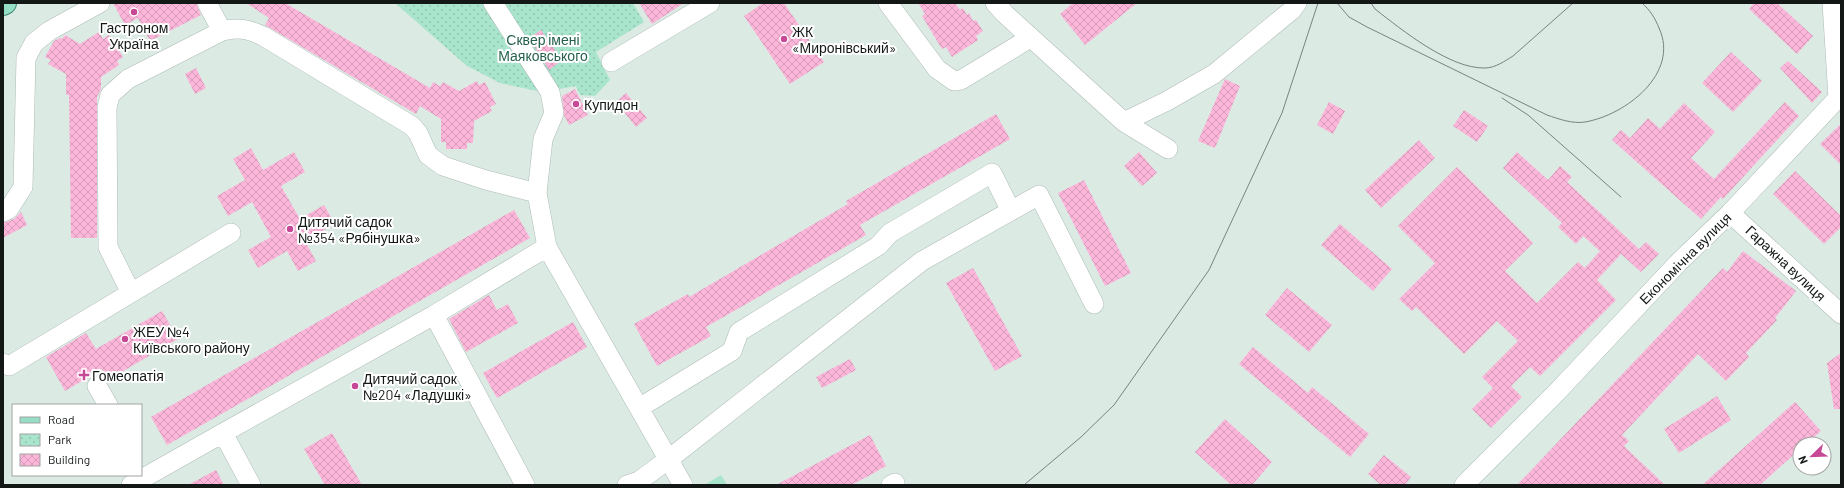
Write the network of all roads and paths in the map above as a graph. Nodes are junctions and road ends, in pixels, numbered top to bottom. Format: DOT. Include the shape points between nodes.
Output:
graph roads {
  1 [pos="100,3"];
  2 [pos="207,3"];
  3 [pos="493,3"];
  4 [pos="710,3"];
  5 [pos="888,3"];
  6 [pos="1832,3"];
  7 [pos="1292,5"];
  8 [pos="1006,7"];
  9 [pos="222,31"];
  10 [pos="1030,38"];
  11 [pos="611,62"];
  12 [pos="1839,96"];
  13 [pos="1124,122"];
  14 [pos="1168,149"];
  15 [pos="537,193"];
  16 [pos="1011,211"];
  17 [pos="3,212"];
  18 [pos="1730,213"];
  19 [pos="231,234"];
  20 [pos="547,247"];
  21 [pos="131,293"];
  22 [pos="1094,304"];
  23 [pos="1841,314"];
  24 [pos="434,315"];
  25 [pos="3,363"];
  26 [pos="97,386"];
  27 [pos="107,404"];
  28 [pos="639,408"];
  29 [pos="223,433"];
  30 [pos="669,459"];
  31 [pos="142,474"];
  32 [pos="251,485"];
  33 [pos="525,485"];
  34 [pos="627,485"];
  35 [pos="683,485"];
  36 [pos="1464,485"];
  1 -- 17 [label="street" via="49,31 34,43 26,58 23,187 9,209"];
  2 -- 9 [label="street"];
  3 -- 15 [label="street" via="550,92 554,113 543,139"];
  4 -- 11 [label="street"];
  5 -- 10 [label="street" via="937,68 954,80 961,80"];
  6 -- 12 [label="street, Економічна вулиця"];
  7 -- 13 [label="street" via="1214,74 1167,102"];
  8 -- 10 [label="street"];
  9 -- 15 [label="street" via="249,29 412,126 428,155 443,166"];
  9 -- 21 [label="street" via="128,79 110,95 107,108 108,248"];
  10 -- 13 [label="street"];
  12 -- 18 [label="street, Економічна вулиця"];
  13 -- 14 [label="street"];
  15 -- 20 [label="street"];
  16 -- 22 [label="street" via="1039,195"];
  16 -- 28 [label="street" via="992,173 890,233 878,246 739,332 732,351"];
  16 -- 30 [label="street" via="922,261"];
  18 -- 23 [label="street, Гаражна вулиця"];
  18 -- 36 [label="street, Економічна вулиця" via="1678,263 1556,393"];
  19 -- 21 [label="street"];
  20 -- 24 [label="street"];
  20 -- 28 [label="street"];
  21 -- 25 [label="street" via="9,366"];
  24 -- 29 [label="street"];
  24 -- 33 [label="street"];
  26 -- 27 [label="street"];
  28 -- 30 [label="street"];
  29 -- 31 [label="street"];
  29 -- 32 [label="street"];
  30 -- 34 [label="street" via="639,481"];
  30 -- 35 [label="street"];
}
